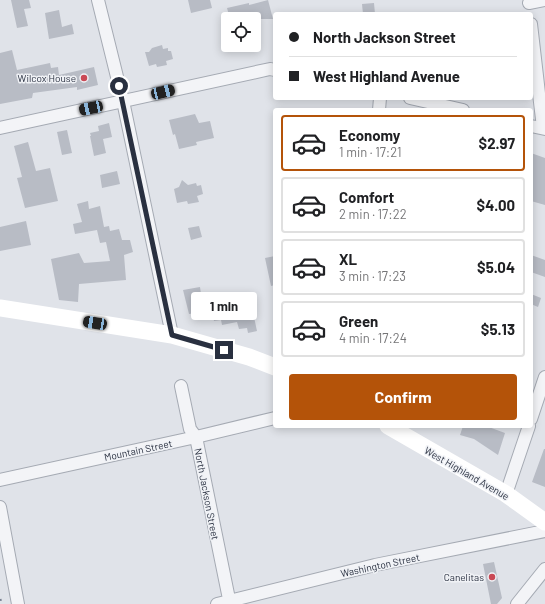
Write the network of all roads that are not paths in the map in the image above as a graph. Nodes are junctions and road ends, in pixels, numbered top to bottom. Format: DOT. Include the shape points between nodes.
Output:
graph roads {
  1 [pos="98,0"];
  2 [pos="544,0"];
  3 [pos="529,6"];
  4 [pos="533,40"];
  5 [pos="273,70"];
  6 [pos="419,100"];
  7 [pos="123,101"];
  8 [pos="454,108"];
  9 [pos="533,126"];
  10 [pos="0,128"];
  11 [pos="544,128"];
  12 [pos="0,308"];
  13 [pos="172,335"];
  14 [pos="273,366"];
  15 [pos="545,377"];
  16 [pos="180,386"];
  17 [pos="533,413"];
  18 [pos="273,418"];
  19 [pos="391,428"];
  20 [pos="528,428"];
  21 [pos="196,437"];
  22 [pos="0,480"];
  23 [pos="506,494"];
  24 [pos="0,507"];
  25 [pos="545,522"];
  26 [pos="545,531"];
  27 [pos="545,569"];
  28 [pos="230,602"];
  29 [pos="18,604"];
  30 [pos="217,604"];
  31 [pos="517,604"];
  1 -- 7 [label="street"];
  2 -- 3 [label="street"];
  4 -- 11 [label="street"];
  5 -- 7 [label="street"];
  6 -- 8 [label="street"];
  7 -- 10 [label="street"];
  7 -- 13 [label="street"];
  9 -- 11 [label="street"];
  12 -- 13 [label="main road"];
  13 -- 14 [label="main road"];
  15 -- 17 [label="street"];
  16 -- 21 [label="street, North Jackson Street" via="190,428"];
  18 -- 21 [label="street, Mountain Street"];
  19 -- 23 [label="main road, West Highland Avenue"];
  20 -- 23 [label="street"];
  21 -- 22 [label="street, Mountain Street"];
  21 -- 28 [label="street, North Jackson Street"];
  23 -- 25 [label="main road, West Highland Avenue"];
  24 -- 29 [label="street"];
  26 -- 28 [label="street, Washington Street" via="375,565"];
  27 -- 31 [label="street"];
  28 -- 30 [label="street, Washington Street"];
}
